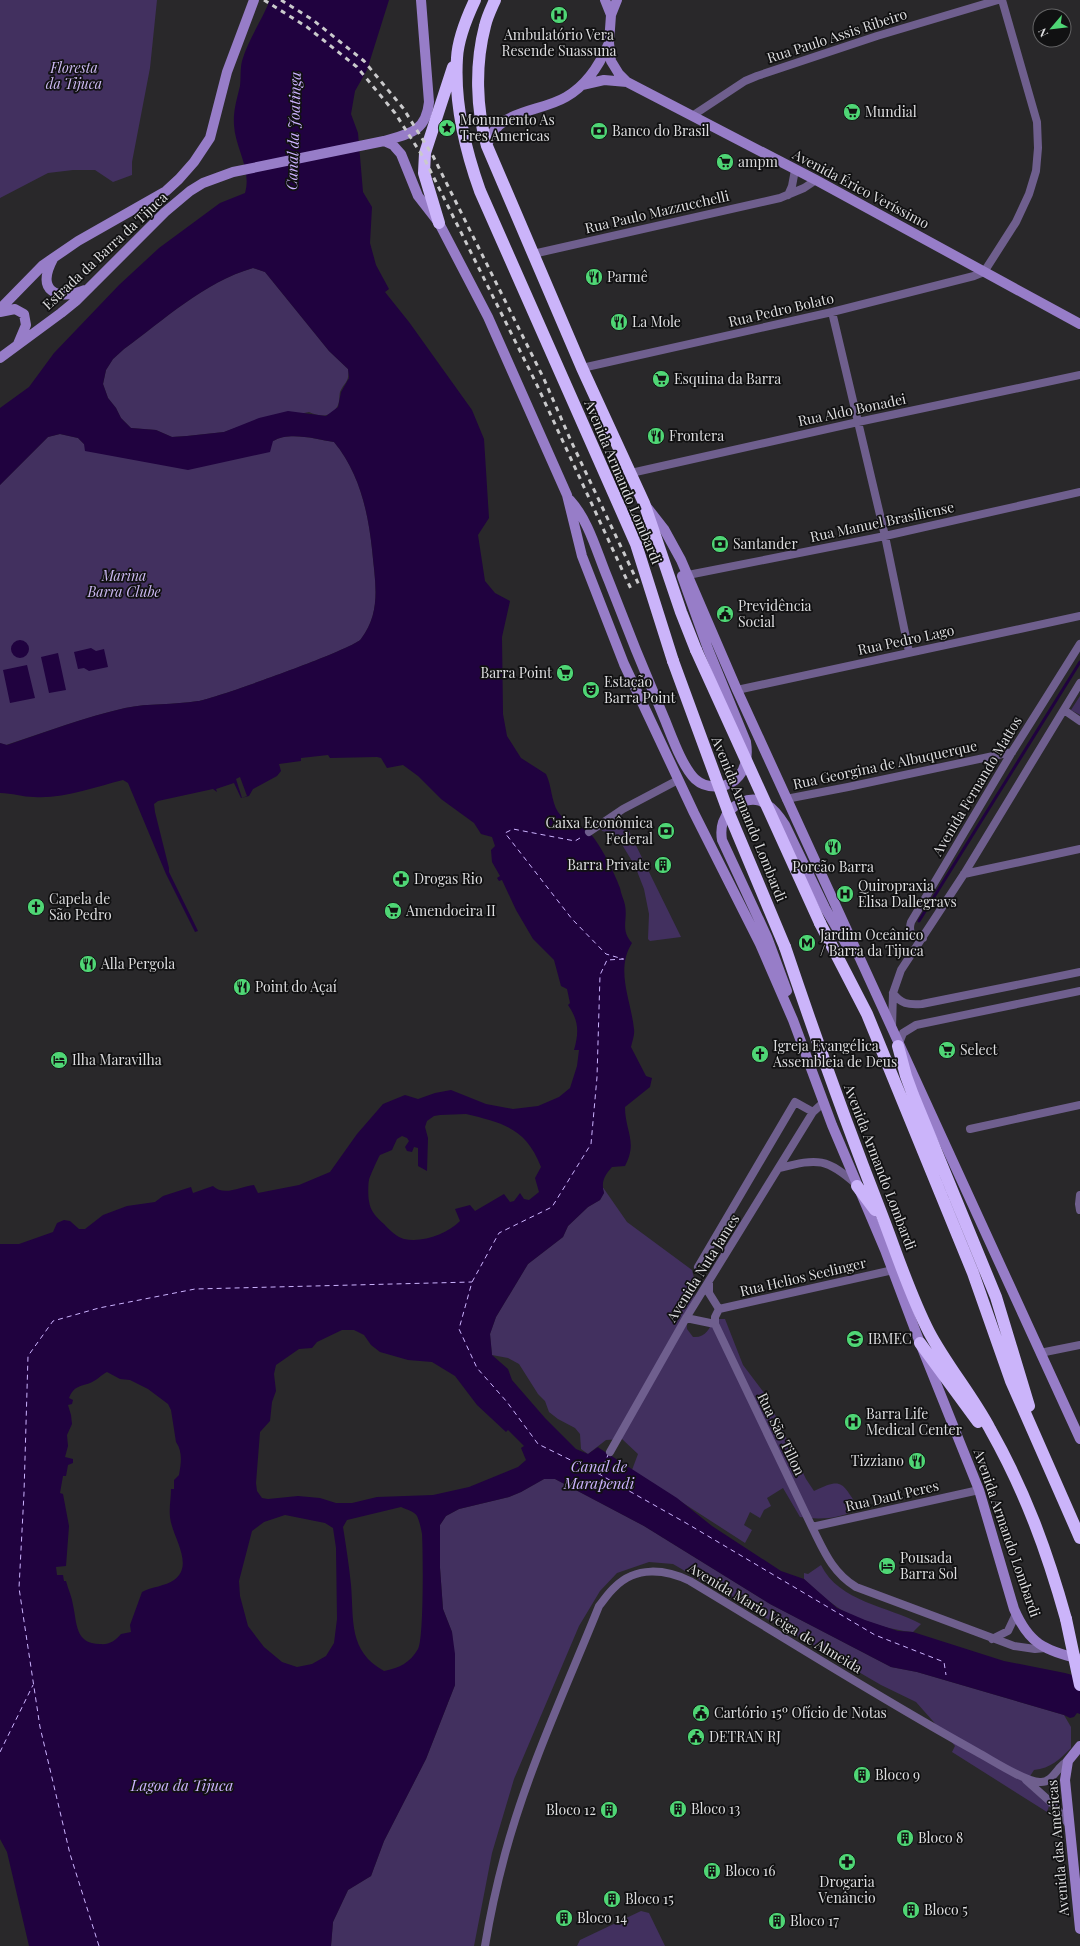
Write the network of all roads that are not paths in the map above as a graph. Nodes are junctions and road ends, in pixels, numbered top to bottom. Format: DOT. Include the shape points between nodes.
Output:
graph roads {
  1 [pos="254,0"];
  2 [pos="421,0"];
  3 [pos="475,0"];
  4 [pos="495,0"];
  5 [pos="605,0"];
  6 [pos="617,0"];
  7 [pos="998,0"];
  8 [pos="1002,0"];
  9 [pos="611,15"];
  10 [pos="609,43"];
  11 [pos="457,57"];
  12 [pos="627,82"];
  13 [pos="582,85"];
  14 [pos="692,116"];
  15 [pos="384,141"];
  16 [pos="487,146"];
  17 [pos="795,170"];
  18 [pos="816,180"];
  19 [pos="788,195"];
  20 [pos="439,223"];
  21 [pos="533,254"];
  22 [pos="54,257"];
  23 [pos="984,272"];
  24 [pos="88,289"];
  25 [pos="0,310"];
  26 [pos="832,312"];
  27 [pos="1080,324"];
  28 [pos="17,346"];
  29 [pos="0,358"];
  30 [pos="582,368"];
  31 [pos="1080,375"];
  32 [pos="858,422"];
  33 [pos="631,473"];
  34 [pos="1080,492"];
  35 [pos="567,495"];
  36 [pos="644,503"];
  37 [pos="885,536"];
  38 [pos="671,542"];
  39 [pos="688,575"];
  40 [pos="1080,616"];
  41 [pos="1080,644"];
  42 [pos="909,652"];
  43 [pos="1080,683"];
  44 [pos="737,690"];
  45 [pos="1064,710"];
  46 [pos="1080,721"];
  47 [pos="1012,752"];
  48 [pos="678,780"];
  49 [pos="786,799"];
  50 [pos="589,832"];
  51 [pos="1080,849"];
  52 [pos="964,874"];
  53 [pos="923,938"];
  54 [pos="1080,972"];
  55 [pos="868,978"];
  56 [pos="1080,991"];
  57 [pos="893,993"];
  58 [pos="793,1020"];
  59 [pos="892,1032"];
  60 [pos="898,1046"];
  61 [pos="824,1102"];
  62 [pos="1080,1105"];
  63 [pos="813,1112"];
  64 [pos="970,1129"];
  65 [pos="780,1168"];
  66 [pos="857,1186"];
  67 [pos="1080,1195"];
  68 [pos="1080,1210"];
  69 [pos="885,1223"];
  70 [pos="698,1267"];
  71 [pos="893,1270"];
  72 [pos="710,1282"];
  73 [pos="719,1309"];
  74 [pos="686,1318"];
  75 [pos="715,1324"];
  76 [pos="920,1343"];
  77 [pos="1080,1345"];
  78 [pos="1040,1353"];
  79 [pos="1037,1437"];
  80 [pos="1080,1439"];
  81 [pos="610,1452"];
  82 [pos="1006,1460"];
  83 [pos="979,1490"];
  84 [pos="812,1528"];
  85 [pos="1080,1538"];
  86 [pos="1016,1614"];
  87 [pos="992,1639"];
  88 [pos="1045,1648"];
  89 [pos="1080,1659"];
  90 [pos="1080,1685"];
  91 [pos="1080,1746"];
  92 [pos="1068,1762"];
  93 [pos="1021,1776"];
  94 [pos="1070,1827"];
  95 [pos="1080,1928"];
  96 [pos="485,1946"];
  1 -- 22 [label="main road, Estrada da Barra da Tijuca" via="227,72 210,138 194,162 162,194"];
  2 -- 15 [label="main road, Estrada da Barra da Tijuca" via="429,98 427,115 422,124 411,133"];
  3 -- 11 [label="highway, Avenida Armando Lombardi"];
  4 -- 16 [label="highway, Avenida Armando Lombardi" via="485,26 478,80 480,112"];
  5 -- 9 [label="main road"];
  6 -- 9 [label="main road"];
  7 -- 14 [label="street, Rua Paulo Assis Ribeiro" via="757,76 745,81"];
  8 -- 23 [label="street" via="1037,122 1038,148 1036,171 1029,194 1016,222"];
  9 -- 10 [label="main road"];
  10 -- 12 [label="main road" via="609,54 614,68"];
  10 -- 13 [label="main road" via="598,67"];
  11 -- 20 [label="highway" via="425,153 424,173"];
  11 -- 69 [label="highway, Avenida Armando Lombardi, bridge" via="457,91 463,133 480,191 636,544 673,661 728,811 785,947 834,1091"];
  12 -- 13 [label="main road" via="604,80"];
  12 -- 14 [label="main road, Avenida Érico Veríssimo"];
  13 -- 16 [label="main road" via="556,102 503,121 491,133"];
  14 -- 17 [label="main road, Avenida Érico Veríssimo"];
  15 -- 20 [label="main road, Avenida Armando Lombardi" via="393,145 401,154 418,196"];
  15 -- 24 [label="main road, Estrada da Barra da Tijuca" via="233,172 203,183 165,212"];
  16 -- 21 [label="highway, Avenida Armando Lombardi"];
  17 -- 18 [label="main road, Avenida Érico Veríssimo"];
  17 -- 19 [label="street"];
  18 -- 19 [label="street, Rua Paulo Mazzucchelli"];
  18 -- 23 [label="main road, Avenida Érico Veríssimo"];
  19 -- 21 [label="street, Rua Paulo Mazzucchelli"];
  20 -- 35 [label="main road, Avenida Armando Lombardi" via="488,317"];
  21 -- 30 [label="highway, Avenida Armando Lombardi"];
  22 -- 24 [label="main road" via="47,276 51,290 64,296"];
  22 -- 25 [label="main road, Estrada da Barra da Tijuca" via="27,280"];
  23 -- 26 [label="street, Rua Pedro Bolato"];
  23 -- 27 [label="main road, Avenida Érico Veríssimo"];
  24 -- 28 [label="main road, Estrada da Barra da Tijuca"];
  25 -- 28 [label="main road" via="15,309 26,317 25,329"];
  26 -- 30 [label="street, Rua Pedro Bolato"];
  26 -- 32 [label="street"];
  28 -- 29 [label="main road, Estrada da Barra da Tijuca"];
  30 -- 33 [label="highway, Avenida Armando Lombardi"];
  31 -- 32 [label="street, Rua Aldo Bonadei"];
  32 -- 33 [label="street, Rua Aldo Bonadei"];
  32 -- 37 [label="street"];
  33 -- 36 [label="highway, Avenida Armando Lombardi"];
  34 -- 37 [label="street, Rua Manuel Brasiliense"];
  35 -- 38 [label="main road" via="588,528 647,678 690,773 703,784 723,786 738,778 744,770 748,752 746,742 705,641"];
  35 -- 48 [label="main road, Avenida Armando Lombardi" via="582,556 604,613 624,664"];
  36 -- 38 [label="main road, Avenida Armando Lombardi"];
  36 -- 79 [label="highway, Avenida Armando Lombardi, bridge" via="696,650 820,923 870,1021 973,1273 1011,1381"];
  37 -- 39 [label="street, Rua Manuel Brasiliense"];
  37 -- 42 [label="street"];
  38 -- 39 [label="main road, Avenida Armando Lombardi"];
  39 -- 44 [label="main road, Avenida Armando Lombardi"];
  40 -- 42 [label="street, Rua Pedro Lago"];
  41 -- 47 [label="street, Avenida Fernando Mattos"];
  42 -- 44 [label="street, Rua Pedro Lago"];
  43 -- 45 [label="street"];
  44 -- 49 [label="main road, Avenida Armando Lombardi"];
  45 -- 46 [label="street"];
  45 -- 52 [label="street"];
  47 -- 49 [label="street, Rua Georgina de Albuquerque"];
  47 -- 53 [label="street, Avenida Fernando Mattos" via="911,922 912,935"];
  48 -- 50 [label="street"];
  48 -- 58 [label="main road, Avenida Armando Lombardi" via="760,944"];
  49 -- 55 [label="main road, Avenida Armando Lombardi"];
  51 -- 52 [label="street"];
  52 -- 53 [label="street"];
  53 -- 57 [label="street" via="901,970"];
  54 -- 57 [label="street" via="922,1004 905,1004"];
  55 -- 58 [label="main road" via="825,908 778,814 766,803 756,799 736,805 723,820 722,840 767,938 786,988"];
  55 -- 59 [label="main road, Avenida Armando Lombardi"];
  56 -- 60 [label="street" via="916,1025 903,1033"];
  57 -- 59 [label="street"];
  58 -- 61 [label="main road, Avenida Armando Lombardi"];
  59 -- 60 [label="main road, Avenida Armando Lombardi"];
  60 -- 78 [label="main road, Avenida Armando Lombardi"];
  60 -- 79 [label="highway" via="913,1095 996,1297 1022,1378"];
  61 -- 63 [label="street, Avenida Nuta James"];
  61 -- 66 [label="main road, Avenida Armando Lombardi"];
  62 -- 64 [label="street"];
  63 -- 65 [label="street, Avenida Nuta James"];
  63 -- 70 [label="street" via="795,1102"];
  65 -- 66 [label="street" via="815,1161 840,1170"];
  65 -- 72 [label="street, Avenida Nuta James"];
  66 -- 69 [label="highway"];
  66 -- 71 [label="main road, Avenida Armando Lombardi"];
  67 -- 68 [label="street"];
  69 -- 82 [label="highway, Avenida Armando Lombardi" via="929,1332 986,1422"];
  71 -- 73 [label="street, Rua Helios Seelinger"];
  71 -- 76 [label="main road, Avenida Armando Lombardi"];
  72 -- 73 [label="street" via="709,1293"];
  72 -- 74 [label="street, Avenida Nuta James"];
  73 -- 75 [label="street" via="715,1316"];
  74 -- 75 [label="street"];
  74 -- 81 [label="street, Avenida Nuta James"];
  75 -- 84 [label="street, Rua São Tillon"];
  76 -- 82 [label="highway"];
  76 -- 83 [label="main road, Avenida Armando Lombardi"];
  77 -- 78 [label="street"];
  78 -- 80 [label="main road, Avenida Armando Lombardi"];
  79 -- 85 [label="highway, Avenida Armando Lombardi"];
  82 -- 90 [label="highway, Avenida Armando Lombardi, bridge" via="1042,1541 1066,1619"];
  83 -- 84 [label="street, Rua Daut Peres"];
  83 -- 86 [label="main road, Avenida Armando Lombardi"];
  84 -- 87 [label="street, Rua São Tillon" via="829,1560 843,1579 856,1587"];
  86 -- 87 [label="street" via="1008,1631"];
  86 -- 88 [label="main road, Avenida Armando Lombardi" via="1027,1633"];
  87 -- 88 [label="street" via="1026,1648"];
  88 -- 89 [label="main road, Avenida Armando Lombardi"];
  91 -- 92 [label="main road, Avenida das Américas"];
  92 -- 93 [label="street, Avenida Mario Veiga de Almeida" via="1045,1781 1038,1782"];
  92 -- 94 [label="main road, Avenida das Américas" via="1065,1780"];
  93 -- 94 [label="street, Avenida Mario Veiga de Almeida" via="1055,1806"];
  93 -- 96 [label="street, Avenida Mario Veiga de Almeida" via="940,1732 690,1581 665,1571 635,1574 615,1586 599,1606 538,1757 505,1853"];
  94 -- 95 [label="main road, Avenida das Américas"];
}
